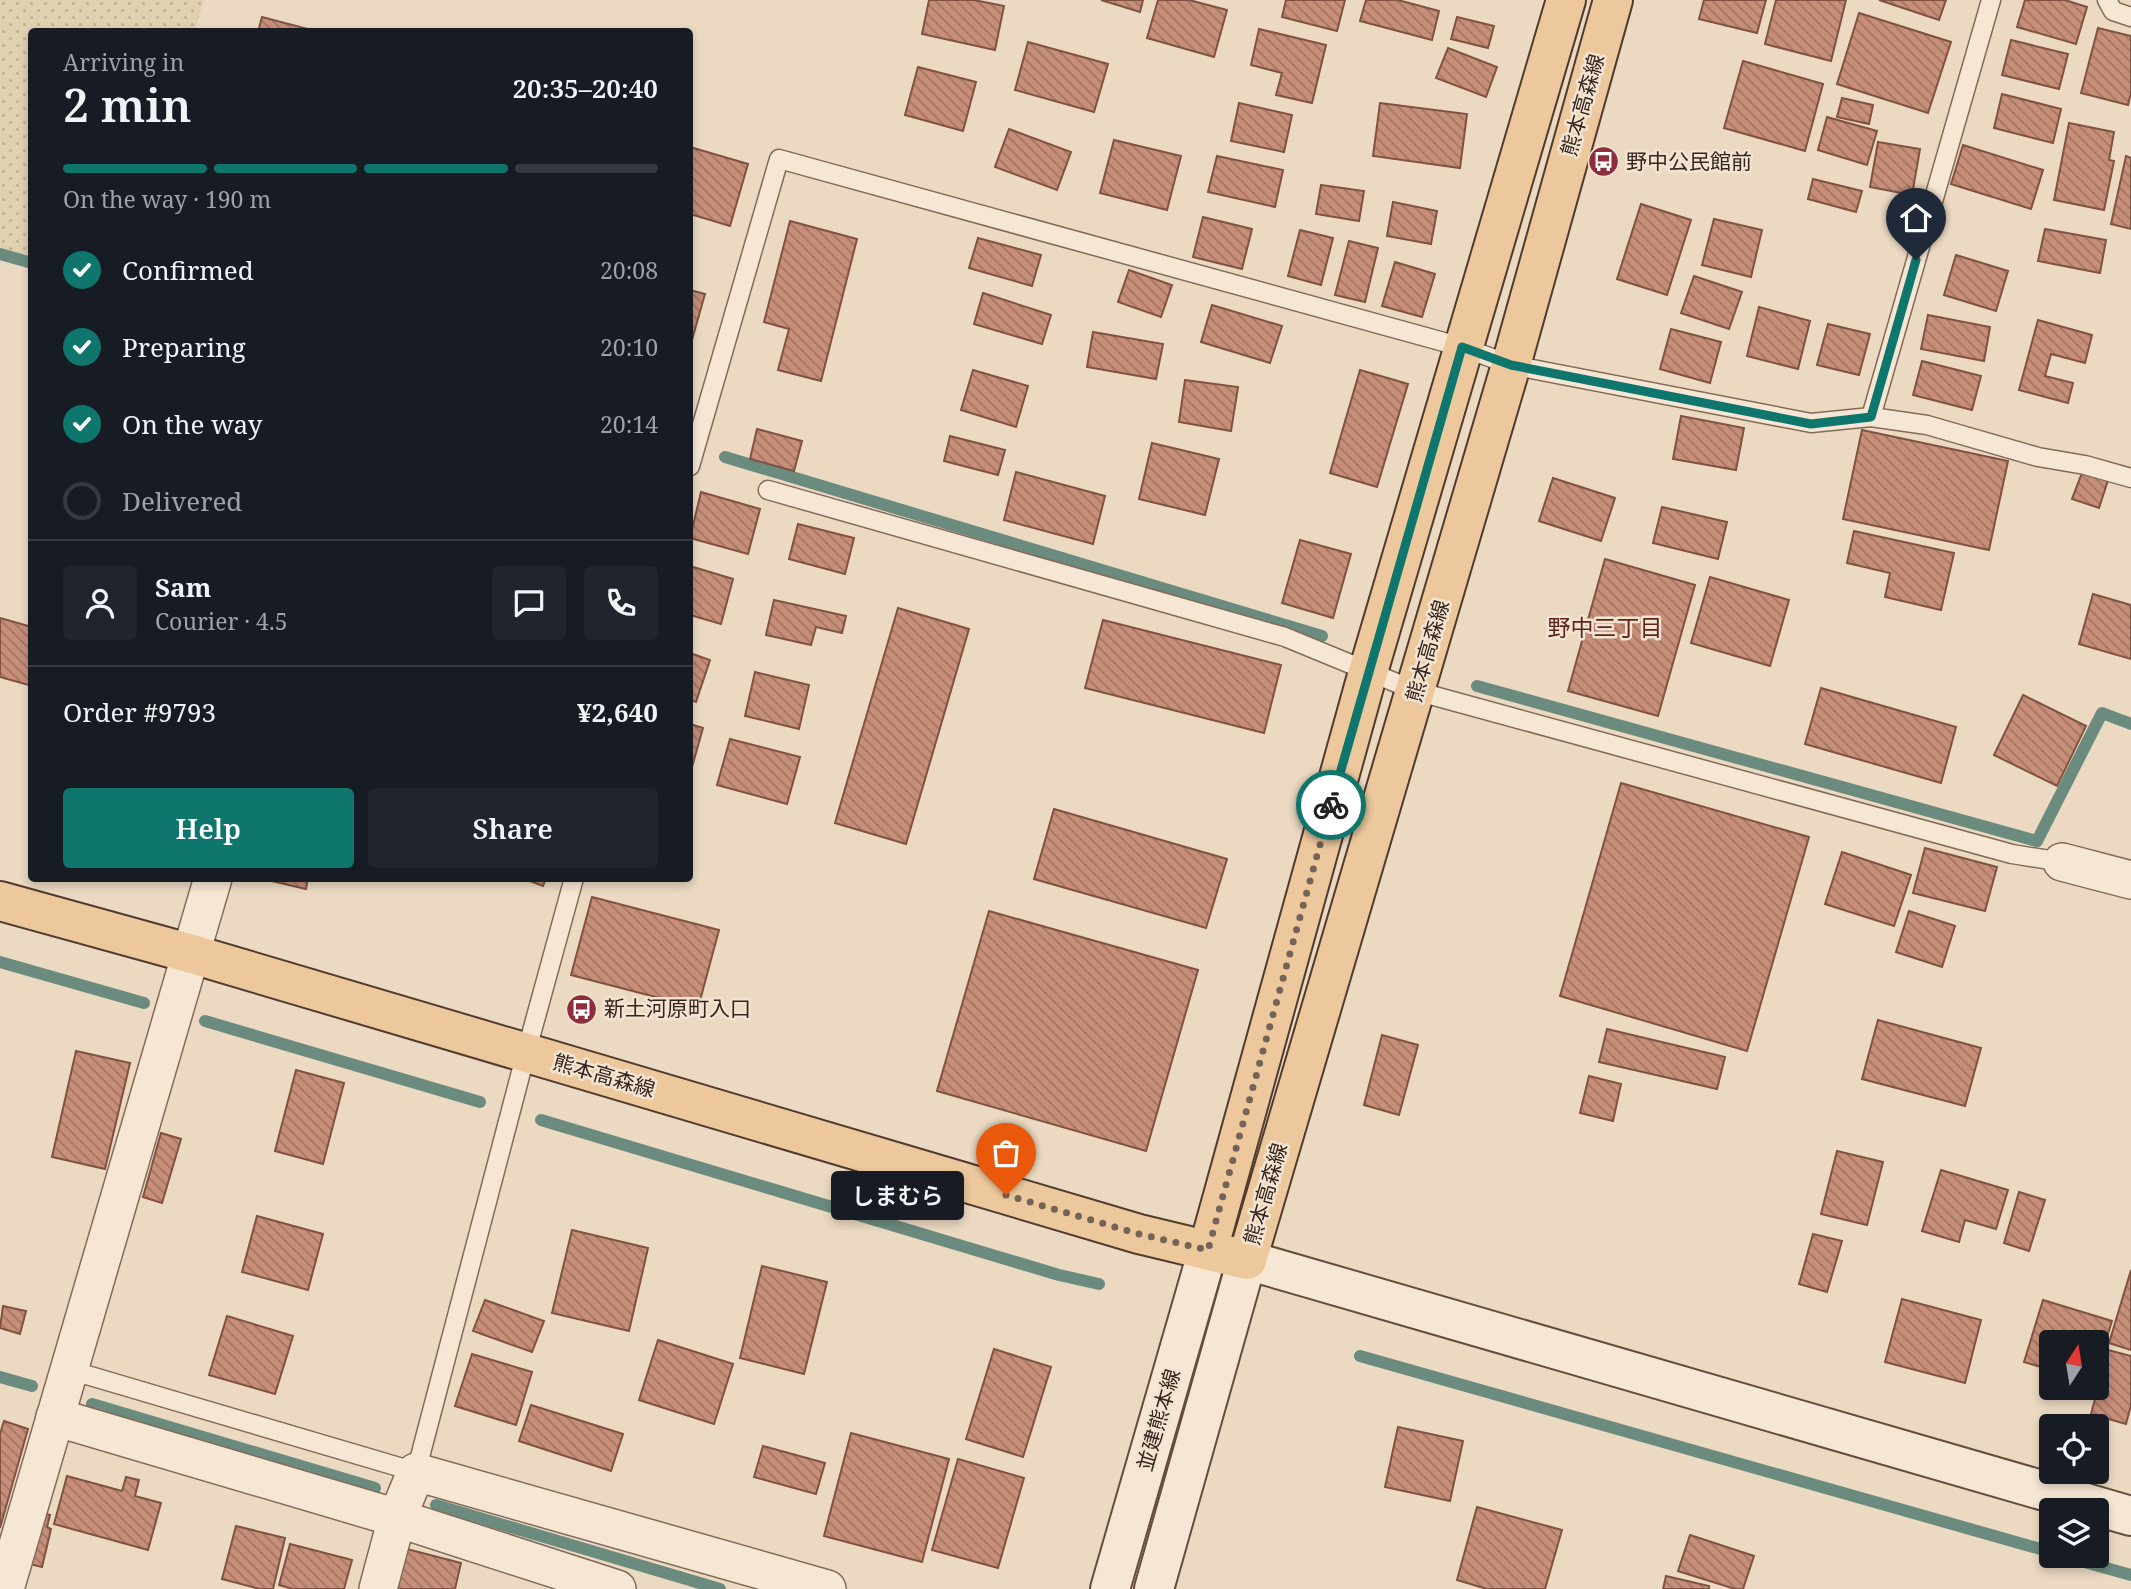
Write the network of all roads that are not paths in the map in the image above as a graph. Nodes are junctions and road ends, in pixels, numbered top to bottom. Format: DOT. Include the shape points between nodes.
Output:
graph roads {
  1 [pos="1566,0"];
  2 [pos="1613,0"];
  3 [pos="1991,0"];
  4 [pos="2107,0"];
  5 [pos="2131,17"];
  6 [pos="1462,347"];
  7 [pos="1511,365"];
  8 [pos="1871,417"];
  9 [pos="693,456"];
  10 [pos="2131,478"];
  11 [pos="768,490"];
  12 [pos="1368,672"];
  13 [pos="1416,691"];
  14 [pos="2062,862"];
  15 [pos="2131,880"];
  16 [pos="212,882"];
  17 [pos="573,882"];
  18 [pos="0,901"];
  19 [pos="192,954"];
  20 [pos="526,1052"];
  21 [pos="1208,1250"];
  22 [pos="1247,1260"];
  23 [pos="70,1370"];
  24 [pos="55,1418"];
  25 [pos="416,1472"];
  26 [pos="2131,1516"];
  27 [pos="397,1518"];
  28 [pos="5,1589"];
  29 [pos="378,1589"];
  30 [pos="617,1589"];
  31 [pos="827,1589"];
  32 [pos="1110,1589"];
  33 [pos="1154,1589"];
  1 -- 6 [label="main road, 熊本高森線"];
  2 -- 7 [label="main road, 熊本高森線"];
  3 -- 8 [label="lane"];
  4 -- 5 [label="lane" via="2113,11"];
  6 -- 7 [label="lane"];
  6 -- 9 [label="lane" via="779,159"];
  6 -- 12 [label="main road, 熊本高森線"];
  7 -- 8 [label="lane" via="1811,424"];
  7 -- 13 [label="main road, 熊本高森線"];
  8 -- 10 [label="lane" via="1927,425"];
  11 -- 12 [label="lane" via="1285,637"];
  12 -- 13 [label="lane"];
  12 -- 21 [label="main road, 熊本高森線"];
  13 -- 14 [label="lane" via="2012,854"];
  13 -- 22 [label="main road, 熊本高森線"];
  14 -- 15 [label="street"];
  16 -- 19 [label="street"];
  17 -- 20 [label="lane"];
  18 -- 19 [label="main road, 熊本高森線"];
  19 -- 20 [label="main road, 熊本高森線"];
  19 -- 23 [label="street"];
  20 -- 21 [label="main road, 熊本高森線" via="1126,1230"];
  20 -- 25 [label="lane"];
  21 -- 22 [label="main road, 熊本高森線"];
  21 -- 32 [label="street, 並建熊本線"];
  22 -- 26 [label="street"];
  22 -- 33 [label="street, 並建熊本線"];
  23 -- 24 [label="street"];
  23 -- 25 [label="lane"];
  24 -- 27 [label="street"];
  24 -- 28 [label="street"];
  25 -- 27 [label="street"];
  25 -- 31 [label="street"];
  27 -- 29 [label="street"];
  27 -- 30 [label="street"];
}
